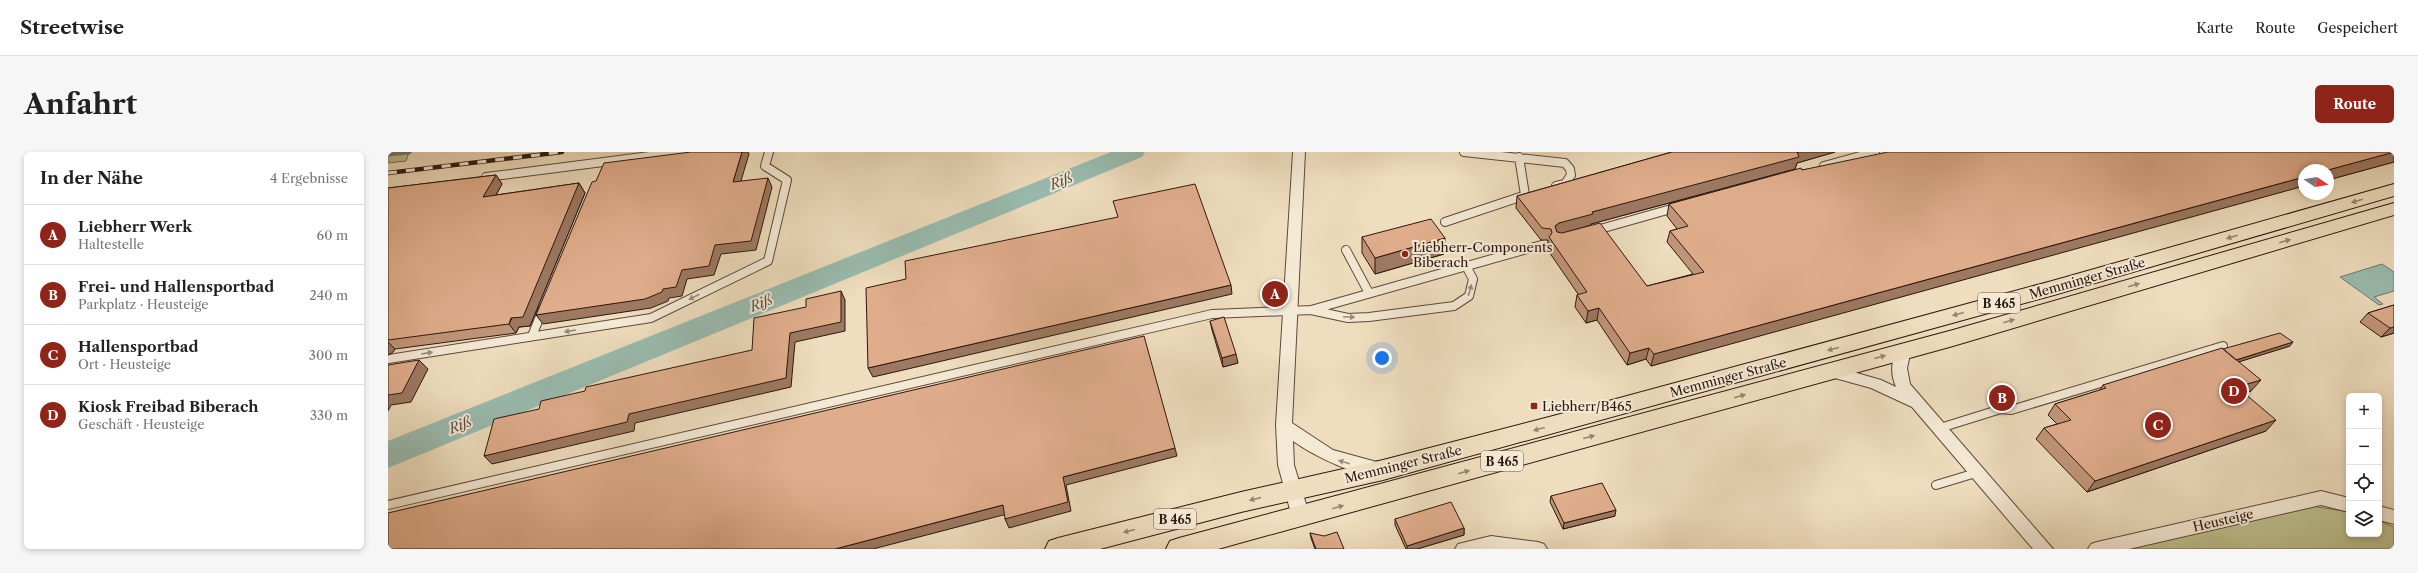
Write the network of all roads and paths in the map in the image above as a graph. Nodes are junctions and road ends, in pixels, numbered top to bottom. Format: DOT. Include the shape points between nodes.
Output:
graph roads {
  1 [pos="681,152"];
  2 [pos="769,152"];
  3 [pos="1299,152"];
  4 [pos="1464,152"];
  5 [pos="1875,152"];
  6 [pos="1519,157"];
  7 [pos="1814,169"];
  8 [pos="476,179"];
  9 [pos="1545,189"];
  10 [pos="2394,190"];
  11 [pos="1685,205"];
  12 [pos="2394,209"];
  13 [pos="1445,222"];
  14 [pos="1581,234"];
  15 [pos="1545,244"];
  16 [pos="1346,250"];
  17 [pos="1466,266"];
  18 [pos="1369,293"];
  19 [pos="547,300"];
  20 [pos="1290,310"];
  21 [pos="1311,310"];
  22 [pos="532,336"];
  23 [pos="2223,346"];
  24 [pos="1904,350"];
  25 [pos="388,359"];
  26 [pos="1829,370"];
  27 [pos="1919,405"];
  28 [pos="1284,425"];
  29 [pos="1940,428"];
  30 [pos="1382,470"];
  31 [pos="1980,472"];
  32 [pos="1936,485"];
  33 [pos="1293,490"];
  34 [pos="2346,504"];
  35 [pos="388,505"];
  36 [pos="2382,513"];
  37 [pos="1301,517"];
  38 [pos="2394,517"];
  39 [pos="1058,549"];
  40 [pos="1179,549"];
  41 [pos="1464,549"];
  42 [pos="1538,549"];
  43 [pos="2044,549"];
  44 [pos="2097,549"];
  1 -- 8 [label="lane" via="603,165"];
  2 -- 22 [label="lane, one-way" via="765,166 787,180 768,261 651,318"];
  3 -- 20 [label="street"];
  4 -- 6 [label="lane"];
  5 -- 7 [label="lane"];
  6 -- 9 [label="lane" via="1565,163 1570,168 1571,175 1565,184"];
  6 -- 13 [label="lane" via="1528,194"];
  10 -- 30 [label="main road, Memminger Straße / B 465, one-way" via="2054,288"];
  11 -- 14 [label="lane"];
  24 -- 12 [label="main road, Memminger Straße / B 465, one-way"];
  15 -- 17 [label="lane"];
  16 -- 18 [label="lane"];
  17 -- 18 [label="lane"];
  21 -- 17 [label="lane, one-way" via="1348,318 1454,306 1469,296 1472,279"];
  18 -- 21 [label="lane"];
  19 -- 22 [label="lane"];
  20 -- 21 [label="lane"];
  20 -- 28 [label="street"];
  20 -- 35 [label="lane" via="1212,314"];
  25 -- 22 [label="lane, one-way"];
  23 -- 29 [label="lane" via="2010,410 2001,409"];
  26 -- 24 [label="main road, Memminger Straße / B 465, one-way"];
  24 -- 27 [label="street" via="1899,365 1899,378"];
  26 -- 27 [label="street" via="1876,384"];
  37 -- 26 [label="main road, Memminger Straße / B 465, one-way"];
  27 -- 29 [label="street"];
  30 -- 28 [label="street, one-way" via="1335,459 1312,447"];
  28 -- 33 [label="street" via="1286,465"];
  29 -- 31 [label="street"];
  30 -- 33 [label="main road, Memminger Straße / B 465"];
  31 -- 32 [label="lane"];
  31 -- 43 [label="street"];
  33 -- 37 [label="street"];
  33 -- 39 [label="main road, Memminger Straße / B 465, one-way"];
  34 -- 44 [label="street, Heusteige" via="2321,498"];
  36 -- 38 [label="street"];
  37 -- 40 [label="main road, Memminger Straße / B 465"];
  41 -- 42 [label="street" via="1486,543 1510,543"];
}
